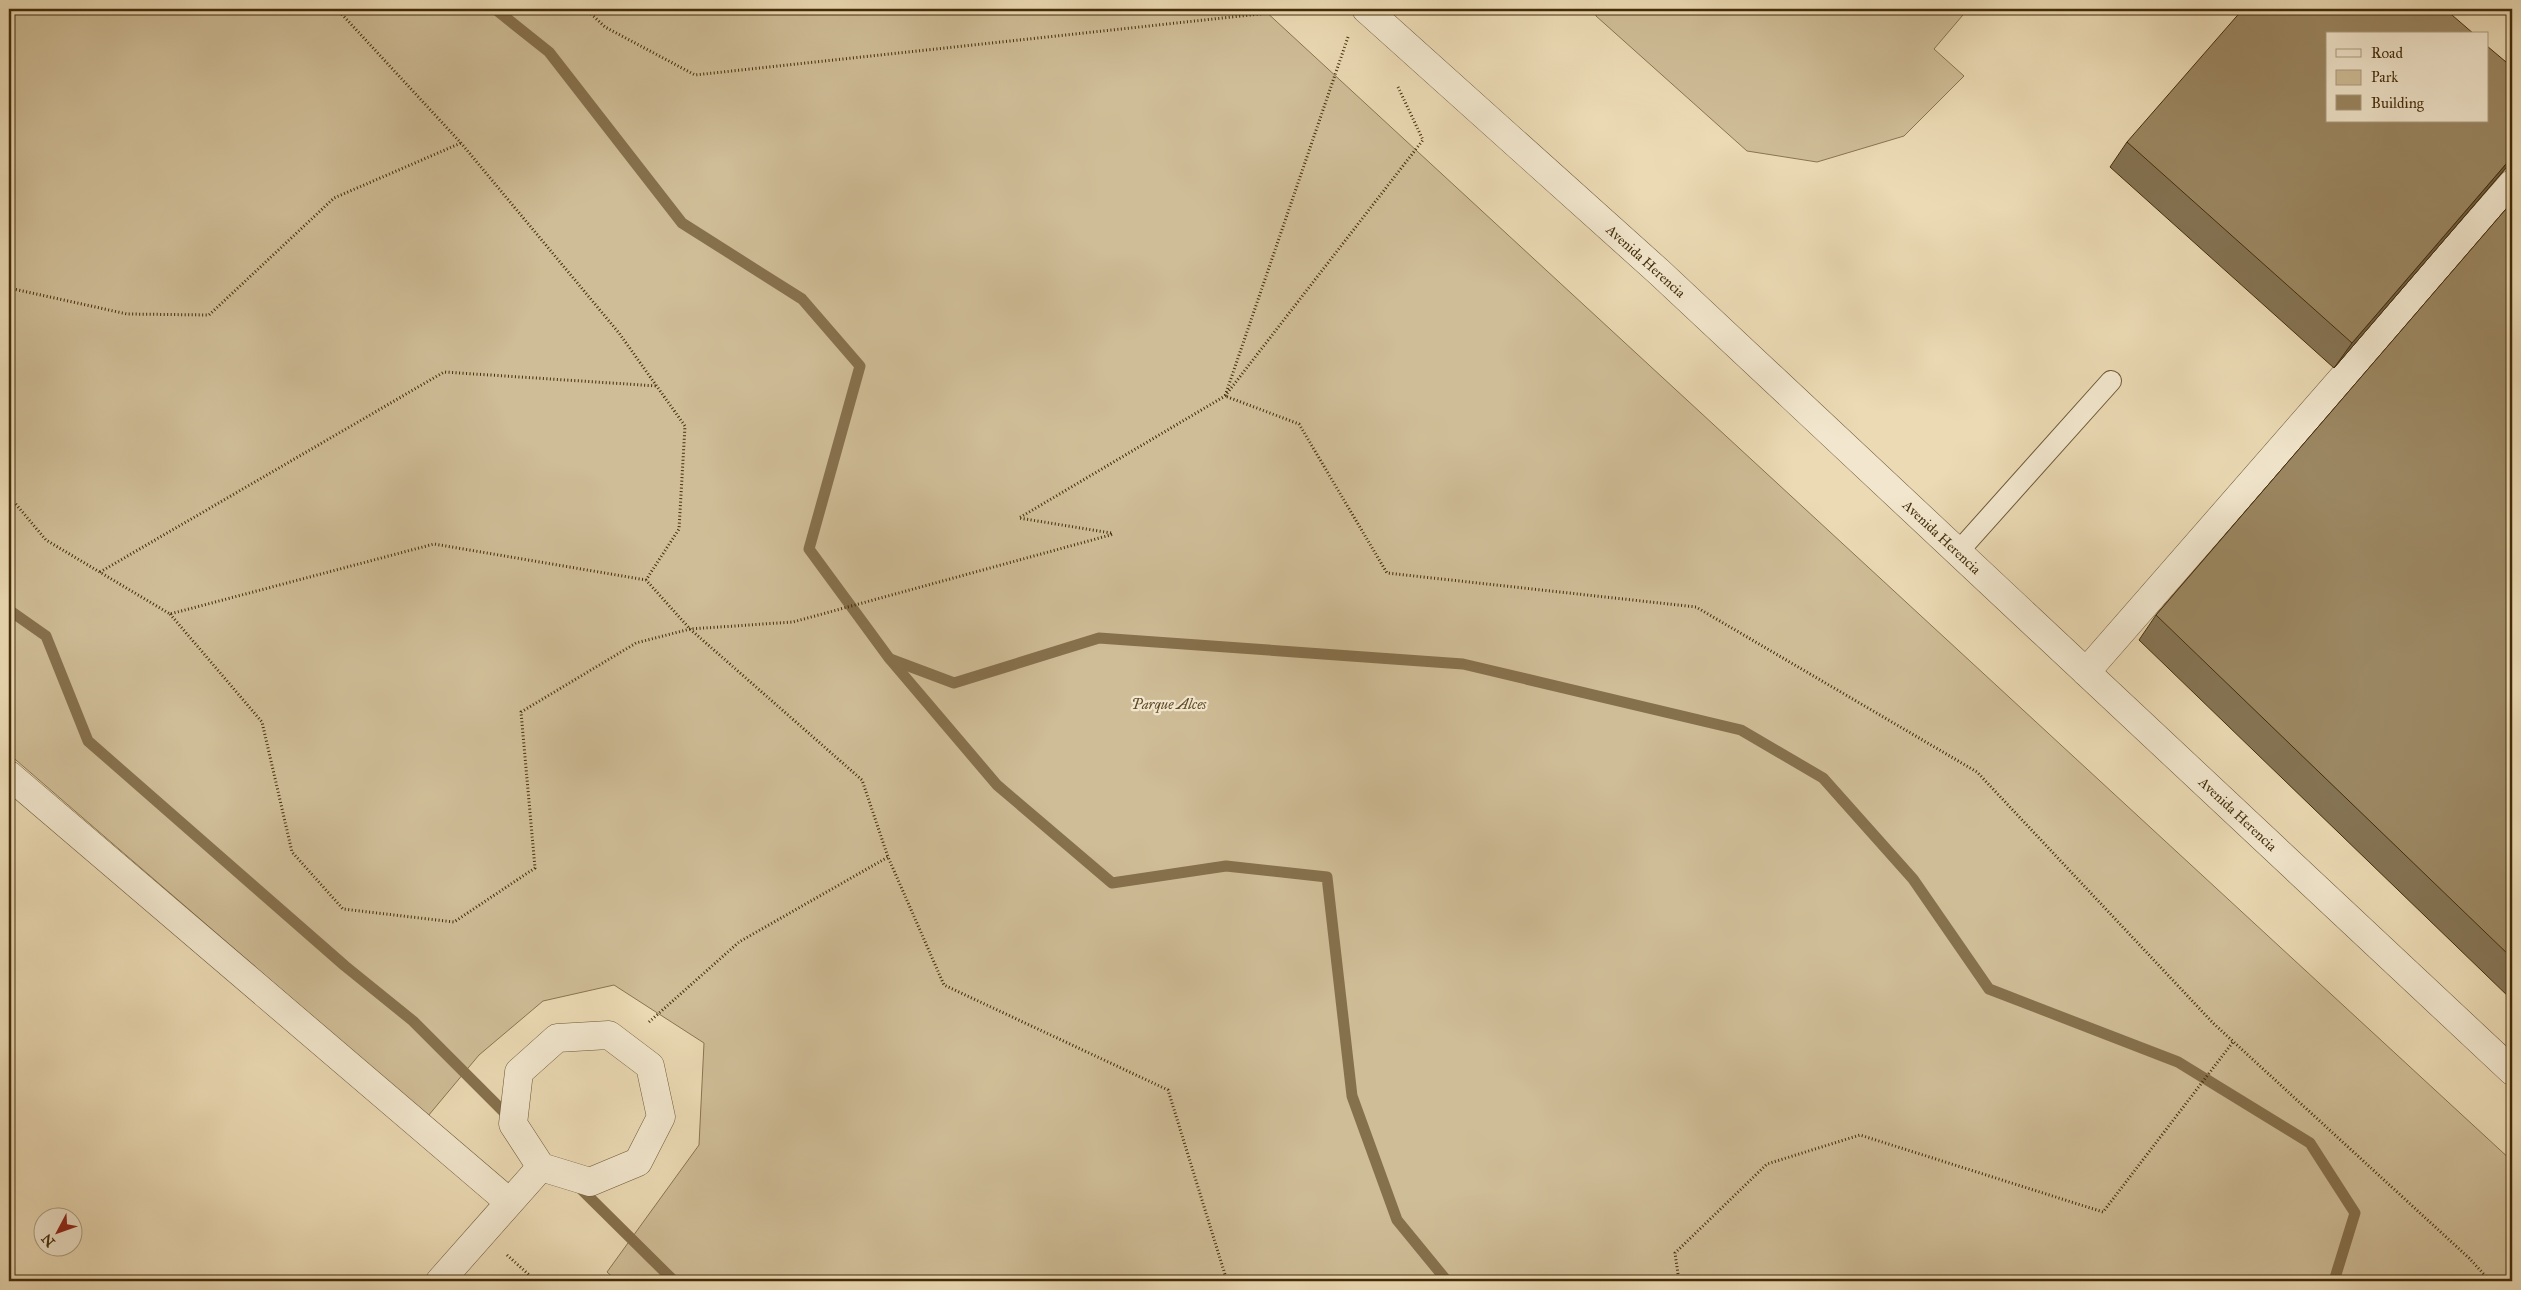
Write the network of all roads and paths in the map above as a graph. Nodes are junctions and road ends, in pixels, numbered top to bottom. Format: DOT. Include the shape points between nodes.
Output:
graph roads {
  1 [pos="337,9"];
  2 [pos="586,9"];
  3 [pos="1306,9"];
  4 [pos="1359,18"];
  5 [pos="1395,79"];
  6 [pos="462,143"];
  7 [pos="2512,184"];
  8 [pos="9,288"];
  9 [pos="2111,381"];
  10 [pos="658,386"];
  11 [pos="1225,396"];
  12 [pos="9,496"];
  13 [pos="1958,552"];
  14 [pos="100,572"];
  15 [pos="646,580"];
  16 [pos="170,614"];
  17 [pos="690,629"];
  18 [pos="2086,672"];
  19 [pos="9,775"];
  20 [pos="888,857"];
  21 [pos="2233,1042"];
  22 [pos="622,1046"];
  23 [pos="2512,1071"];
  24 [pos="541,1167"];
  25 [pos="509,1202"];
  26 [pos="440,1281"];
  27 [pos="1227,1281"];
  28 [pos="1679,1281"];
  29 [pos="2490,1281"];
  1 -- 6 [label="path"];
  2 -- 3 [label="path" via="605,27 695,75"];
  4 -- 11 [label="path"];
  4 -- 13 [label="street, Avenida Herencia" via="1659,272"];
  5 -- 11 [label="path" via="1423,140"];
  6 -- 8 [label="path" via="334,198 209,315 127,314"];
  6 -- 10 [label="path" via="619,332"];
  7 -- 18 [label="street"];
  9 -- 13 [label="lane"];
  10 -- 14 [label="path" via="444,372"];
  10 -- 15 [label="path" via="685,426 679,529"];
  11 -- 17 [label="path" via="1019,518 1114,534 793,622"];
  11 -- 21 [label="path" via="1299,424 1387,573 1696,607 1977,772"];
  12 -- 14 [label="path" via="46,540"];
  13 -- 18 [label="street, Avenida Herencia"];
  14 -- 16 [label="path"];
  15 -- 16 [label="path" via="434,544"];
  15 -- 17 [label="path"];
  16 -- 17 [label="path" via="262,722 292,852 343,908 454,922 535,868 521,712 636,643"];
  17 -- 20 [label="path" via="862,780"];
  18 -- 23 [label="street, Avenida Herencia"];
  19 -- 25 [label="street"];
  20 -- 22 [label="path" via="739,942"];
  20 -- 27 [label="path" via="944,985 1168,1090"];
  21 -- 28 [label="path" via="2103,1212 1860,1135 1767,1164 1675,1253"];
  21 -- 29 [label="path" via="2469,1258"];
  22 -- 24 [label="street" via="609,1035 557,1038 519,1072 513,1124"];
  22 -- 24 [label="street" via="650,1066 662,1116 638,1162 590,1182"];
  24 -- 25 [label="street"];
  25 -- 26 [label="street"];
}
